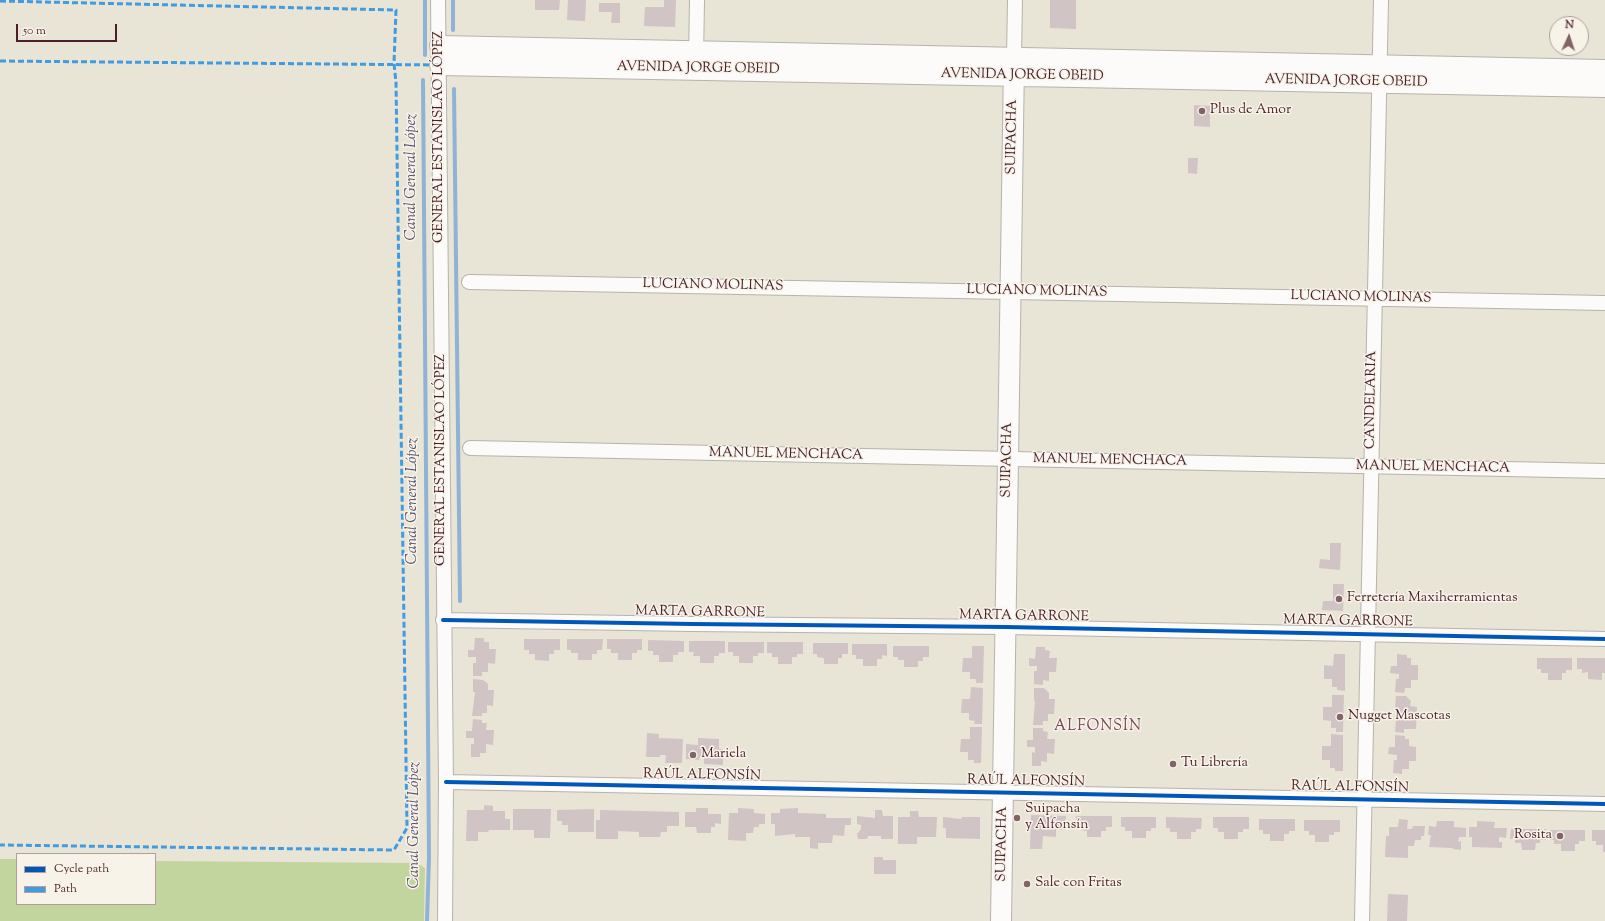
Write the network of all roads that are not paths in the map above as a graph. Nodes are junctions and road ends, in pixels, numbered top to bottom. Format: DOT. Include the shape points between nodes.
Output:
graph roads {
  1 [pos="438,0"];
  2 [pos="697,0"];
  3 [pos="1015,0"];
  4 [pos="1381,0"];
  5 [pos="440,55"];
  6 [pos="696,60"];
  7 [pos="1014,66"];
  8 [pos="1605,70"];
  9 [pos="1380,74"];
  10 [pos="1605,87"];
  11 [pos="469,282"];
  12 [pos="1011,292"];
  13 [pos="1375,299"];
  14 [pos="1605,303"];
  15 [pos="470,448"];
  16 [pos="1008,459"];
  17 [pos="1371,466"];
  18 [pos="1605,471"];
  19 [pos="443,620"];
  20 [pos="1006,627"];
  21 [pos="1367,634"];
  22 [pos="1605,639"];
  23 [pos="446,782"];
  24 [pos="1003,792"];
  25 [pos="1364,800"];
  26 [pos="1605,804"];
  27 [pos="445,921"];
  28 [pos="1001,921"];
  29 [pos="1362,921"];
  1 -- 5 [label="street, GENERAL ESTANISLAO LÓPEZ"];
  2 -- 6 [label="street"];
  3 -- 7 [label="street, SUIPACHA"];
  4 -- 9 [label="street, CANDELARIA"];
  5 -- 6 [label="main road, AVENIDA JORGE OBEID"];
  5 -- 19 [label="street, GENERAL ESTANISLAO LÓPEZ"];
  6 -- 7 [label="main road, AVENIDA JORGE OBEID"];
  7 -- 9 [label="main road, AVENIDA JORGE OBEID"];
  7 -- 12 [label="main road, SUIPACHA"];
  8 -- 9 [label="main road, AVENIDA JORGE OBEID"];
  9 -- 10 [label="main road, AVENIDA JORGE OBEID"];
  9 -- 13 [label="street, CANDELARIA"];
  11 -- 12 [label="street, LUCIANO MOLINAS"];
  12 -- 13 [label="street, LUCIANO MOLINAS"];
  12 -- 16 [label="main road, SUIPACHA"];
  13 -- 14 [label="street, LUCIANO MOLINAS"];
  13 -- 17 [label="street, CANDELARIA"];
  15 -- 16 [label="street, MANUEL MENCHACA"];
  16 -- 17 [label="street, MANUEL MENCHACA"];
  16 -- 20 [label="main road, SUIPACHA"];
  17 -- 18 [label="street, MANUEL MENCHACA"];
  17 -- 21 [label="street, CANDELARIA"];
  19 -- 20 [label="street, MARTA GARRONE"];
  19 -- 23 [label="street, GENERAL ESTANISLAO LÓPEZ"];
  20 -- 21 [label="street, MARTA GARRONE"];
  20 -- 24 [label="main road, SUIPACHA"];
  21 -- 22 [label="street, MARTA GARRONE"];
  21 -- 25 [label="street, CANDELARIA"];
  23 -- 24 [label="street, RAÚL ALFONSÍN"];
  23 -- 27 [label="street, GENERAL ESTANISLAO LÓPEZ"];
  24 -- 25 [label="street, RAÚL ALFONSÍN"];
  24 -- 28 [label="main road, SUIPACHA"];
  25 -- 26 [label="street, RAÚL ALFONSÍN"];
  25 -- 29 [label="street, CANDELARIA"];
}
